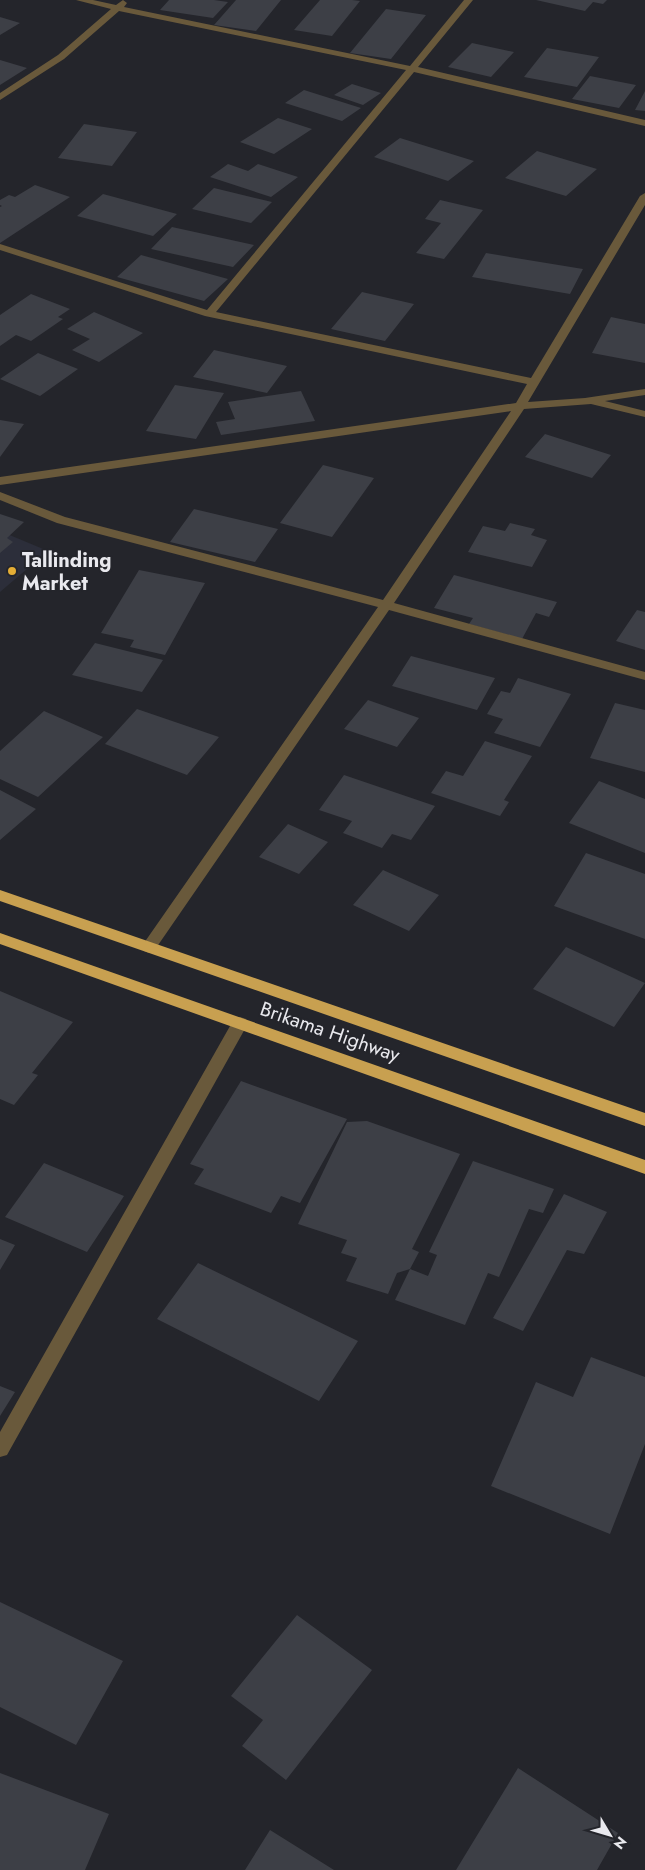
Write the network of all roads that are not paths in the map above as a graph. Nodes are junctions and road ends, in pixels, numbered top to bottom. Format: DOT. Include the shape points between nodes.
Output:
graph roads {
  1 [pos="80,0"];
  2 [pos="126,0"];
  3 [pos="469,0"];
  4 [pos="118,8"];
  5 [pos="413,69"];
  6 [pos="0,97"];
  7 [pos="645,123"];
  8 [pos="645,196"];
  9 [pos="0,247"];
  10 [pos="209,314"];
  11 [pos="534,382"];
  12 [pos="645,392"];
  13 [pos="584,401"];
  14 [pos="520,406"];
  15 [pos="645,414"];
  16 [pos="0,480"];
  17 [pos="0,496"];
  18 [pos="386,605"];
  19 [pos="645,676"];
  20 [pos="0,895"];
  21 [pos="0,938"];
  22 [pos="149,948"];
  23 [pos="240,1023"];
  24 [pos="644,1116"];
  25 [pos="645,1166"];
  26 [pos="0,1449"];
  1 -- 4 [label="street"];
  2 -- 4 [label="street"];
  3 -- 5 [label="street"];
  4 -- 5 [label="street"];
  4 -- 6 [label="street" via="61,57"];
  5 -- 7 [label="street"];
  5 -- 10 [label="street"];
  8 -- 11 [label="street"];
  9 -- 10 [label="street"];
  10 -- 11 [label="street"];
  11 -- 14 [label="street"];
  12 -- 13 [label="street"];
  13 -- 14 [label="street"];
  13 -- 15 [label="street"];
  14 -- 16 [label="street"];
  14 -- 18 [label="street"];
  17 -- 18 [label="street" via="61,520"];
  18 -- 19 [label="street"];
  18 -- 22 [label="street"];
  20 -- 22 [label="highway, Brikama Highway"];
  21 -- 23 [label="highway, Brikama Highway"];
  22 -- 24 [label="highway, Brikama Highway"];
  23 -- 25 [label="highway, Brikama Highway"];
  23 -- 26 [label="street"];
}
